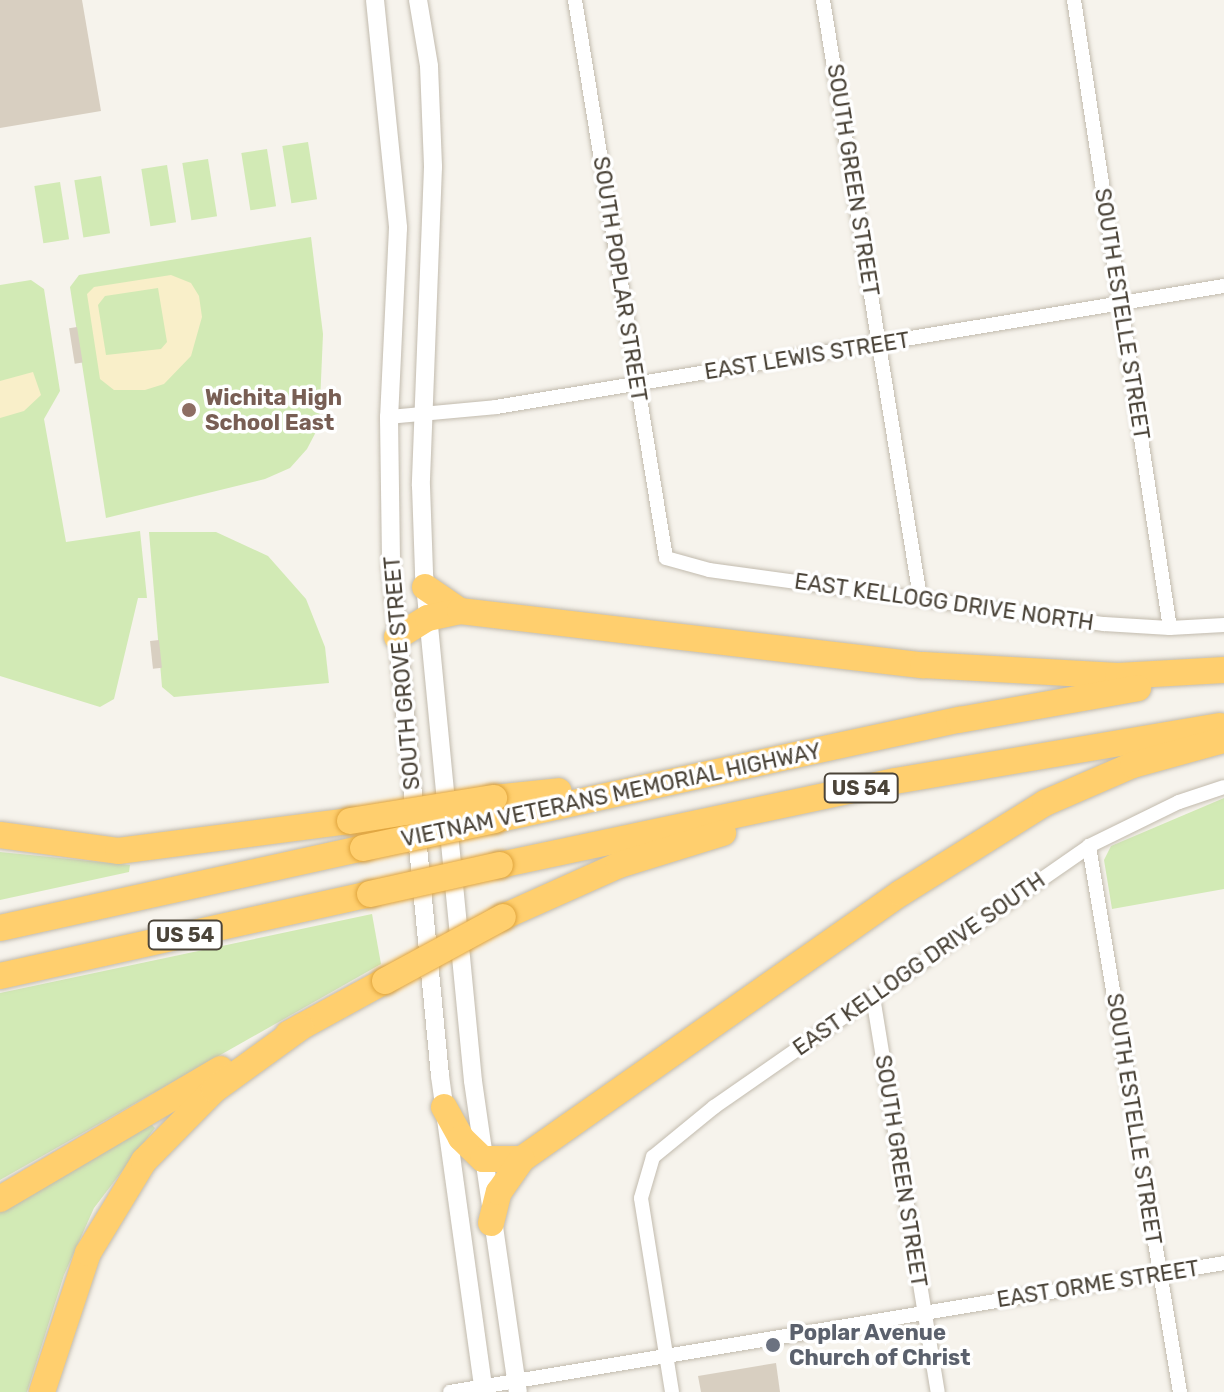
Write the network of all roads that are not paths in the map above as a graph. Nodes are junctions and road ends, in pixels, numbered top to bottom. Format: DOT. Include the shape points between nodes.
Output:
graph roads {
  1 [pos="375,0"];
  2 [pos="418,0"];
  3 [pos="575,0"];
  4 [pos="823,0"];
  5 [pos="1074,0"];
  6 [pos="1224,286"];
  7 [pos="1121,303"];
  8 [pos="880,343"];
  9 [pos="637,384"];
  10 [pos="423,414"];
  11 [pos="389,417"];
  12 [pos="666,558"];
  13 [pos="425,587"];
  14 [pos="920,597"];
  15 [pos="460,611"];
  16 [pos="428,618"];
  17 [pos="1224,625"];
  18 [pos="1170,628"];
  19 [pos="397,637"];
  20 [pos="1224,672"];
  21 [pos="1224,725"];
  22 [pos="1224,740"];
  23 [pos="895,781"];
  24 [pos="1224,787"];
  25 [pos="494,809"];
  26 [pos="0,835"];
  27 [pos="1089,846"];
  28 [pos="0,928"];
  29 [pos="0,976"];
  30 [pos="873,997"];
  31 [pos="301,1027"];
  32 [pos="444,1107"];
  33 [pos="483,1159"];
  34 [pos="522,1159"];
  35 [pos="0,1199"];
  36 [pos="491,1223"];
  37 [pos="1224,1263"];
  38 [pos="1160,1273"];
  39 [pos="925,1313"];
  40 [pos="666,1356"];
  41 [pos="517,1386"];
  42 [pos="484,1389"];
  43 [pos="42,1392"];
  44 [pos="450,1392"];
  45 [pos="672,1392"];
  46 [pos="938,1392"];
  47 [pos="1180,1392"];
  1 -- 11 [label="street, SOUTH GROVE STREET" via="389,96 398,228"];
  2 -- 10 [label="street, SOUTH GROVE STREET" via="429,66 433,167"];
  3 -- 9 [label="street, SOUTH POPLAR STREET"];
  4 -- 8 [label="street, SOUTH GREEN STREET"];
  5 -- 7 [label="street, SOUTH ESTELLE STREET"];
  6 -- 7 [label="street, EAST LEWIS STREET"];
  7 -- 8 [label="street, EAST LEWIS STREET"];
  7 -- 18 [label="street, SOUTH ESTELLE STREET"];
  8 -- 9 [label="street, EAST LEWIS STREET"];
  8 -- 14 [label="street, SOUTH GREEN STREET"];
  9 -- 10 [label="street, EAST LEWIS STREET"];
  9 -- 12 [label="street, SOUTH POPLAR STREET"];
  10 -- 11 [label="street, EAST LEWIS STREET"];
  10 -- 13 [label="street, SOUTH GROVE STREET"];
  11 -- 19 [label="street, SOUTH GROVE STREET" via="387,491"];
  12 -- 14 [label="street, EAST KELLOGG DRIVE NORTH" via="709,570"];
  13 -- 15 [label="highway"];
  13 -- 16 [label="street, SOUTH GROVE STREET"];
  14 -- 18 [label="street, EAST KELLOGG DRIVE NORTH"];
  15 -- 16 [label="highway"];
  15 -- 20 [label="highway" via="923,665 1118,676"];
  16 -- 19 [label="highway"];
  16 -- 33 [label="street, SOUTH GROVE STREET"];
  17 -- 18 [label="street, EAST KELLOGG DRIVE NORTH"];
  19 -- 32 [label="street, SOUTH GROVE STREET"];
  20 -- 25 [label="highway, VIETNAM VETERANS MEMORIAL HIGHWAY / US 54" via="682,778"];
  21 -- 23 [label="highway, VIETNAM VETERANS MEMORIAL HIGHWAY / US 54"];
  22 -- 34 [label="highway" via="1133,765 1045,803 901,893"];
  23 -- 29 [label="highway, VIETNAM VETERANS MEMORIAL HIGHWAY / US 54, bridge"];
  23 -- 31 [label="highway, bridge" via="619,865 503,917"];
  24 -- 27 [label="street, EAST KELLOGG DRIVE SOUTH" via="1167,806"];
  25 -- 26 [label="highway, bridge" via="350,821 118,851"];
  25 -- 28 [label="highway, VIETNAM VETERANS MEMORIAL HIGHWAY / US 54, bridge" via="363,848"];
  27 -- 30 [label="street, EAST KELLOGG DRIVE SOUTH"];
  27 -- 38 [label="street, SOUTH ESTELLE STREET"];
  30 -- 39 [label="street, SOUTH GREEN STREET"];
  30 -- 40 [label="street, EAST KELLOGG DRIVE SOUTH" via="653,1157 641,1198"];
  31 -- 35 [label="highway"];
  31 -- 43 [label="highway" via="214,1090 144,1161 88,1253"];
  32 -- 33 [label="highway" via="461,1138"];
  32 -- 42 [label="street, SOUTH GROVE STREET"];
  33 -- 34 [label="highway"];
  33 -- 36 [label="street, SOUTH GROVE STREET"];
  34 -- 36 [label="highway" via="499,1192"];
  36 -- 41 [label="street, SOUTH GROVE STREET"];
  37 -- 38 [label="street, EAST ORME STREET"];
  38 -- 39 [label="street, EAST ORME STREET"];
  38 -- 47 [label="street, SOUTH ESTELLE STREET"];
  39 -- 40 [label="street, EAST ORME STREET"];
  39 -- 46 [label="street, SOUTH GREEN STREET"];
  40 -- 41 [label="street, EAST ORME STREET"];
  40 -- 45 [label="street"];
  41 -- 42 [label="street, EAST ORME STREET"];
  42 -- 44 [label="street, EAST ORME STREET"];
}
